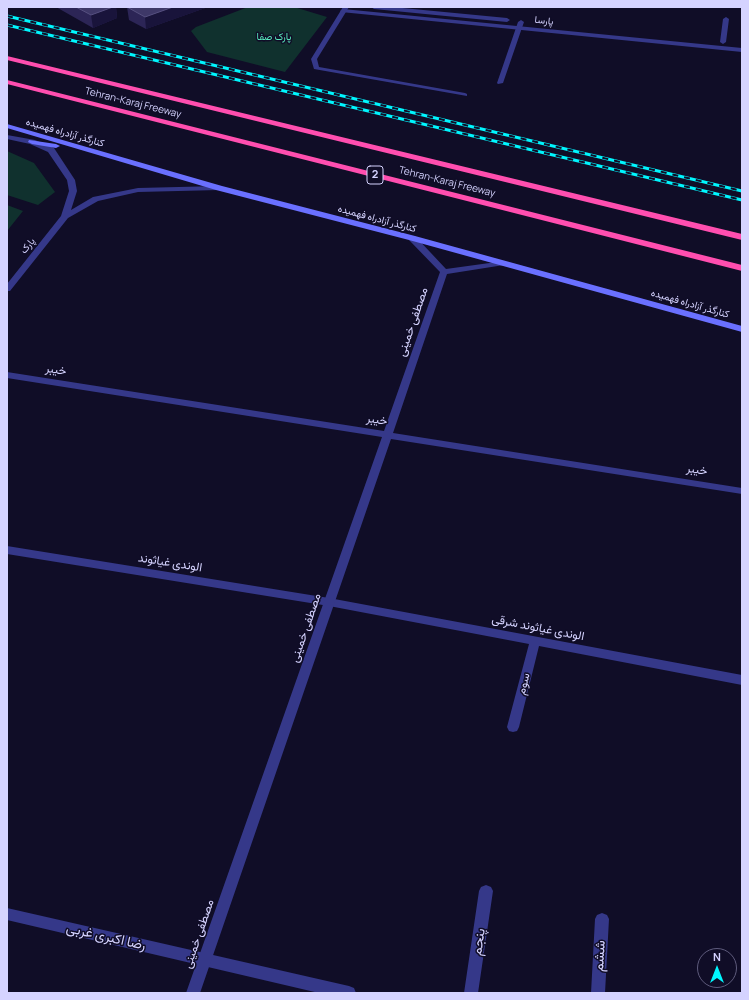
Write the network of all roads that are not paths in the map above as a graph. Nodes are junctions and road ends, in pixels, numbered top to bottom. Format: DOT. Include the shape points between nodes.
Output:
graph roads {
  1 [pos="374,7"];
  2 [pos="344,9"];
  3 [pos="726,19"];
  4 [pos="520,25"];
  5 [pos="723,42"];
  6 [pos="742,44"];
  7 [pos="742,50"];
  8 [pos="7,58"];
  9 [pos="7,82"];
  10 [pos="500,83"];
  11 [pos="465,95"];
  12 [pos="7,126"];
  13 [pos="7,137"];
  14 [pos="32,142"];
  15 [pos="95,152"];
  16 [pos="219,188"];
  17 [pos="65,216"];
  18 [pos="742,237"];
  19 [pos="412,238"];
  20 [pos="504,263"];
  21 [pos="742,268"];
  22 [pos="444,272"];
  23 [pos="7,289"];
  24 [pos="742,329"];
  25 [pos="7,375"];
  26 [pos="387,435"];
  27 [pos="742,491"];
  28 [pos="7,550"];
  29 [pos="329,602"];
  30 [pos="535,641"];
  31 [pos="742,680"];
  32 [pos="513,727"];
  33 [pos="486,890"];
  34 [pos="7,914"];
  35 [pos="602,919"];
  36 [pos="204,960"];
  37 [pos="193,993"];
  38 [pos="349,993"];
  39 [pos="471,993"];
  40 [pos="598,993"];
  1 -- 4 [label="street, پارسا"];
  2 -- 4 [label="street, پارسا"];
  2 -- 11 [label="street" via="314,59 316,68"];
  3 -- 5 [label="street"];
  4 -- 5 [label="street, پارسا"];
  4 -- 7 [label="street, پارسا"];
  4 -- 10 [label="street"];
  5 -- 6 [label="street, پارسا"];
  8 -- 18 [label="highway, Tehran-Karaj Freeway / 2"];
  9 -- 21 [label="highway, Tehran-Karaj Freeway / 2"];
  12 -- 15 [label="main road, کنارگذر آزادراه فهمیده"];
  13 -- 14 [label="street"];
  14 -- 15 [label="main road"];
  14 -- 17 [label="street" via="51,150 71,180 73,191"];
  15 -- 16 [label="main road, کنارگذر آزادراه فهمیده"];
  16 -- 17 [label="street" via="138,190 96,199"];
  16 -- 19 [label="main road, کنارگذر آزادراه فهمیده"];
  17 -- 23 [label="street, پارک"];
  19 -- 20 [label="main road, کنارگذر آزادراه فهمیده"];
  19 -- 22 [label="street"];
  20 -- 22 [label="street"];
  20 -- 24 [label="main road, کنارگذر آزادراه فهمیده"];
  22 -- 26 [label="street, مصطفی خمینی"];
  25 -- 26 [label="street, خیبر"];
  26 -- 27 [label="street, خیبر"];
  26 -- 29 [label="street, مصطفی خمینی"];
  28 -- 29 [label="street, الوندی غیاثوند"];
  29 -- 30 [label="street, الوندی غیاثوند شرقی"];
  29 -- 36 [label="street, مصطفی خمینی"];
  30 -- 31 [label="street, الوندی غیاثوند شرقی"];
  30 -- 32 [label="street, سوم"];
  33 -- 39 [label="street, پنجم"];
  34 -- 36 [label="street, رضا اکبری غربی"];
  35 -- 40 [label="street, ششم"];
  36 -- 37 [label="street, مصطفی خمینی"];
  36 -- 38 [label="street, رضا اکبری غربی"];
}
